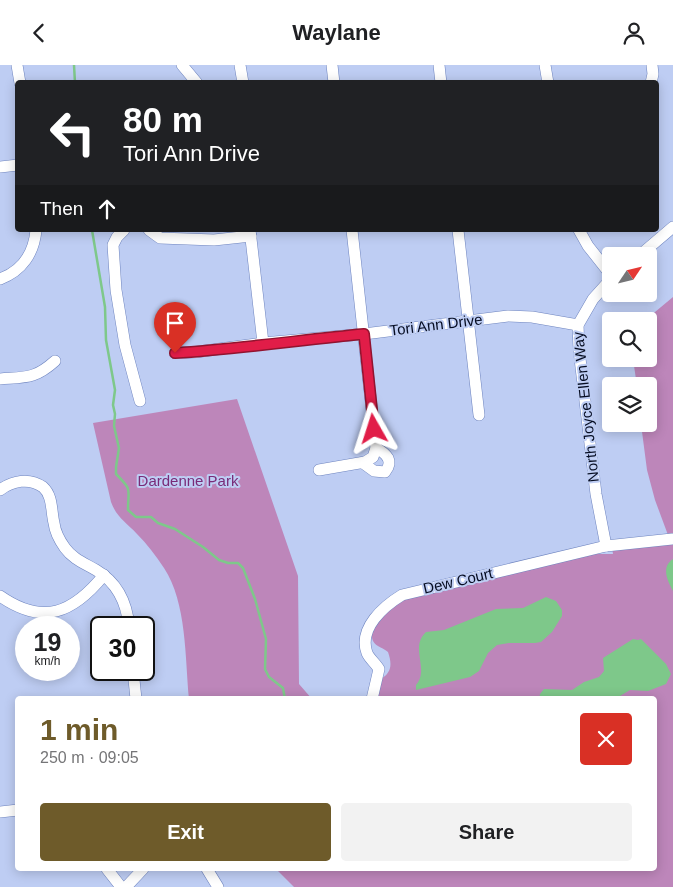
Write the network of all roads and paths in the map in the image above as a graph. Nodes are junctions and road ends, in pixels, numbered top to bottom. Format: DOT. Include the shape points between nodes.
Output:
graph roads {
  1 [pos="17,65"];
  2 [pos="182,65"];
  3 [pos="240,65"];
  4 [pos="332,65"];
  5 [pos="439,65"];
  6 [pos="545,65"];
  7 [pos="652,65"];
  8 [pos="20,80"];
  9 [pos="194,80"];
  10 [pos="242,80"];
  11 [pos="334,80"];
  12 [pos="441,80"];
  13 [pos="548,80"];
  14 [pos="652,80"];
  15 [pos="15,165"];
  16 [pos="0,167"];
  17 [pos="673,227"];
  18 [pos="36,232"];
  19 [pos="122,232"];
  20 [pos="152,232"];
  21 [pos="352,232"];
  22 [pos="458,232"];
  23 [pos="580,232"];
  24 [pos="251,233"];
  25 [pos="649,247"];
  26 [pos="602,264"];
  27 [pos="0,279"];
  28 [pos="602,289"];
  29 [pos="469,321"];
  30 [pos="578,325"];
  31 [pos="364,334"];
  32 [pos="263,343"];
  33 [pos="175,353"];
  34 [pos="55,361"];
  35 [pos="0,379"];
  36 [pos="140,401"];
  37 [pos="480,415"];
  38 [pos="376,448"];
  39 [pos="363,463"];
  40 [pos="318,470"];
  41 [pos="0,491"];
  42 [pos="672,539"];
  43 [pos="606,546"];
  44 [pos="104,575"];
  45 [pos="0,596"];
  46 [pos="127,616"];
  47 [pos="134,681"];
  48 [pos="136,696"];
  49 [pos="373,696"];
  50 [pos="15,810"];
  51 [pos="0,812"];
  52 [pos="109,871"];
  53 [pos="141,871"];
  54 [pos="208,871"];
  55 [pos="121,887"];
  56 [pos="126,887"];
  57 [pos="218,887"];
  1 -- 8 [label="street"];
  2 -- 9 [label="street"];
  3 -- 10 [label="street"];
  4 -- 11 [label="street"];
  5 -- 12 [label="street"];
  6 -- 13 [label="street"];
  7 -- 14 [label="street"];
  15 -- 16 [label="street"];
  17 -- 25 [label="street"];
  18 -- 27 [label="street" via="34,245 26,260"];
  19 -- 36 [label="street" via="113,245 116,290 125,345"];
  20 -- 24 [label="street" via="160,238 214,240"];
  21 -- 31 [label="street"];
  22 -- 29 [label="street"];
  23 -- 26 [label="street"];
  24 -- 32 [label="street"];
  28 -- 30 [label="street, North Joyce Ellen Way"];
  29 -- 30 [label="street, Tori Ann Drive" via="508,315"];
  29 -- 31 [label="street, Tori Ann Drive"];
  29 -- 37 [label="street"];
  30 -- 43 [label="street, North Joyce Ellen Way" via="596,494"];
  31 -- 32 [label="street, Tori Ann Drive"];
  31 -- 38 [label="street"];
  32 -- 33 [label="street, Tori Ann Drive"];
  34 -- 35 [label="street" via="33,376"];
  38 -- 39 [label="street" via="373,457"];
  38 -- 39 [label="street" via="387,455 390,462 385,472 374,471"];
  39 -- 40 [label="street"];
  41 -- 44 [label="street" via="8,485 26,481 44,488 50,500 54,525 66,549 79,561"];
  42 -- 43 [label="street, Dew Court"];
  43 -- 49 [label="street, Dew Court" via="402,595 387,604 365,636 367,653 379,669"];
  44 -- 45 [label="street" via="89,594 57,611 29,611"];
  44 -- 46 [label="street" via="124,599"];
  47 -- 48 [label="street"];
  50 -- 51 [label="street"];
  52 -- 55 [label="street"];
  53 -- 56 [label="street"];
  54 -- 57 [label="street"];
}
